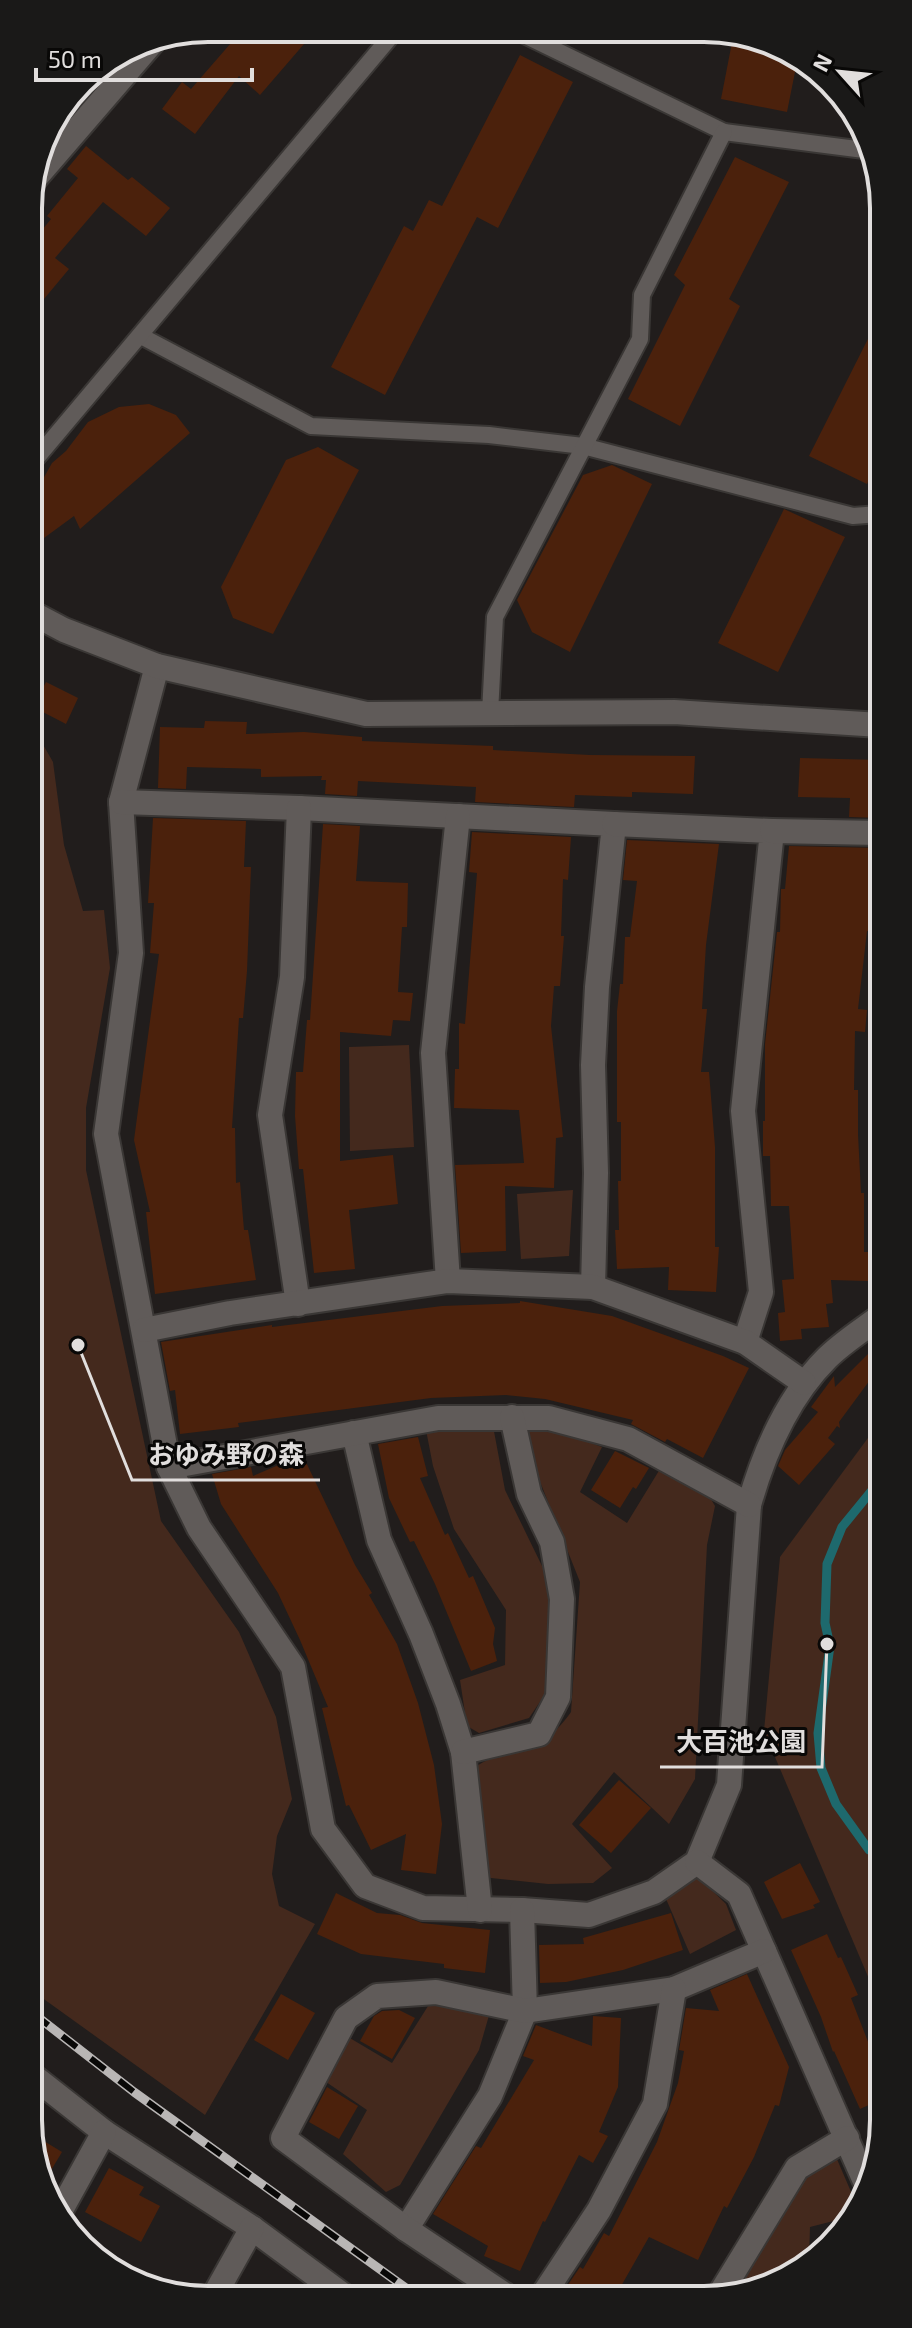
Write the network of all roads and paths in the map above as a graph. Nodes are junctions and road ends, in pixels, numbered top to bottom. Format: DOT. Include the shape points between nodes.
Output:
graph roads {
  1 [pos="386,42"];
  2 [pos="539,42"];
  3 [pos="140,57"];
  4 [pos="724,132"];
  5 [pos="859,149"];
  6 [pos="49,163"];
  7 [pos="141,336"];
  8 [pos="583,446"];
  9 [pos="42,452"];
  10 [pos="870,515"];
  11 [pos="42,618"];
  12 [pos="157,666"];
  13 [pos="490,713"];
  14 [pos="870,724"];
  15 [pos="121,802"];
  16 [pos="299,808"];
  17 [pos="458,816"];
  18 [pos="614,824"];
  19 [pos="772,831"];
  20 [pos="870,833"];
  21 [pos="448,1281"];
  22 [pos="593,1287"];
  23 [pos="298,1304"];
  24 [pos="870,1324"];
  25 [pos="144,1330"];
  26 [pos="745,1342"];
  27 [pos="804,1383"];
  28 [pos="512,1417"];
  29 [pos="354,1433"];
  30 [pos="169,1467"];
  31 [pos="749,1505"];
  32 [pos="463,1752"];
  33 [pos="697,1862"];
  34 [pos="480,1910"];
  35 [pos="522,1910"];
  36 [pos="764,1951"];
  37 [pos="674,1989"];
  38 [pos="525,2011"];
  39 [pos="42,2083"];
  40 [pos="104,2132"];
  41 [pos="847,2138"];
  42 [pos="861,2172"];
  43 [pos="64,2204"];
  44 [pos="252,2228"];
  45 [pos="406,2229"];
  46 [pos="725,2285"];
  47 [pos="220,2286"];
  48 [pos="330,2286"];
  49 [pos="492,2286"];
  50 [pos="549,2286"];
  1 -- 7 [label="lane"];
  2 -- 4 [label="lane"];
  3 -- 6 [label="street"];
  4 -- 5 [label="lane"];
  4 -- 8 [label="lane" via="642,295 640,339"];
  7 -- 8 [label="lane" via="311,426 489,435"];
  7 -- 9 [label="lane"];
  8 -- 10 [label="lane" via="853,516"];
  8 -- 13 [label="lane" via="495,617"];
  11 -- 12 [label="street"];
  12 -- 13 [label="street" via="366,714"];
  12 -- 15 [label="street"];
  13 -- 14 [label="street" via="674,712"];
  15 -- 16 [label="street"];
  15 -- 25 [label="street" via="131,953 106,1134"];
  16 -- 17 [label="street"];
  16 -- 23 [label="street" via="292,977 270,1115"];
  17 -- 18 [label="street"];
  17 -- 21 [label="street" via="433,1053"];
  18 -- 19 [label="street"];
  18 -- 22 [label="street" via="593,1065"];
  19 -- 20 [label="street"];
  19 -- 26 [label="street" via="743,1111 761,1292"];
  21 -- 22 [label="street"];
  21 -- 23 [label="street"];
  22 -- 26 [label="street"];
  23 -- 25 [label="street"];
  24 -- 27 [label="street" via="829,1355"];
  25 -- 30 [label="street"];
  26 -- 27 [label="street"];
  27 -- 31 [label="street" via="762,1461"];
  28 -- 29 [label="street" via="438,1418"];
  28 -- 31 [label="street" via="549,1418 628,1439"];
  28 -- 32 [label="street" via="529,1494 552,1542 562,1599 558,1697 539,1734"];
  29 -- 30 [label="street"];
  29 -- 32 [label="street" via="379,1540 427,1648"];
  30 -- 34 [label="street" via="199,1528 293,1667 323,1829 365,1886 423,1908"];
  31 -- 33 [label="street" via="729,1785"];
  32 -- 34 [label="street"];
  33 -- 35 [label="street" via="654,1892 589,1915"];
  33 -- 36 [label="street" via="739,1894"];
  34 -- 35 [label="street"];
  35 -- 38 [label="street"];
  36 -- 37 [label="street"];
  36 -- 41 [label="street"];
  37 -- 38 [label="street"];
  37 -- 50 [label="street" via="655,2104 599,2210"];
  38 -- 45 [label="street" via="490,2096"];
  38 -- 45 [label="street" via="436,1992 377,1996 346,2018 283,2138"];
  39 -- 40 [label="street"];
  40 -- 43 [label="street"];
  40 -- 44 [label="street"];
  41 -- 42 [label="street"];
  41 -- 46 [label="street" via="797,2168"];
  44 -- 47 [label="street"];
  44 -- 48 [label="street"];
  45 -- 49 [label="street"];
}
